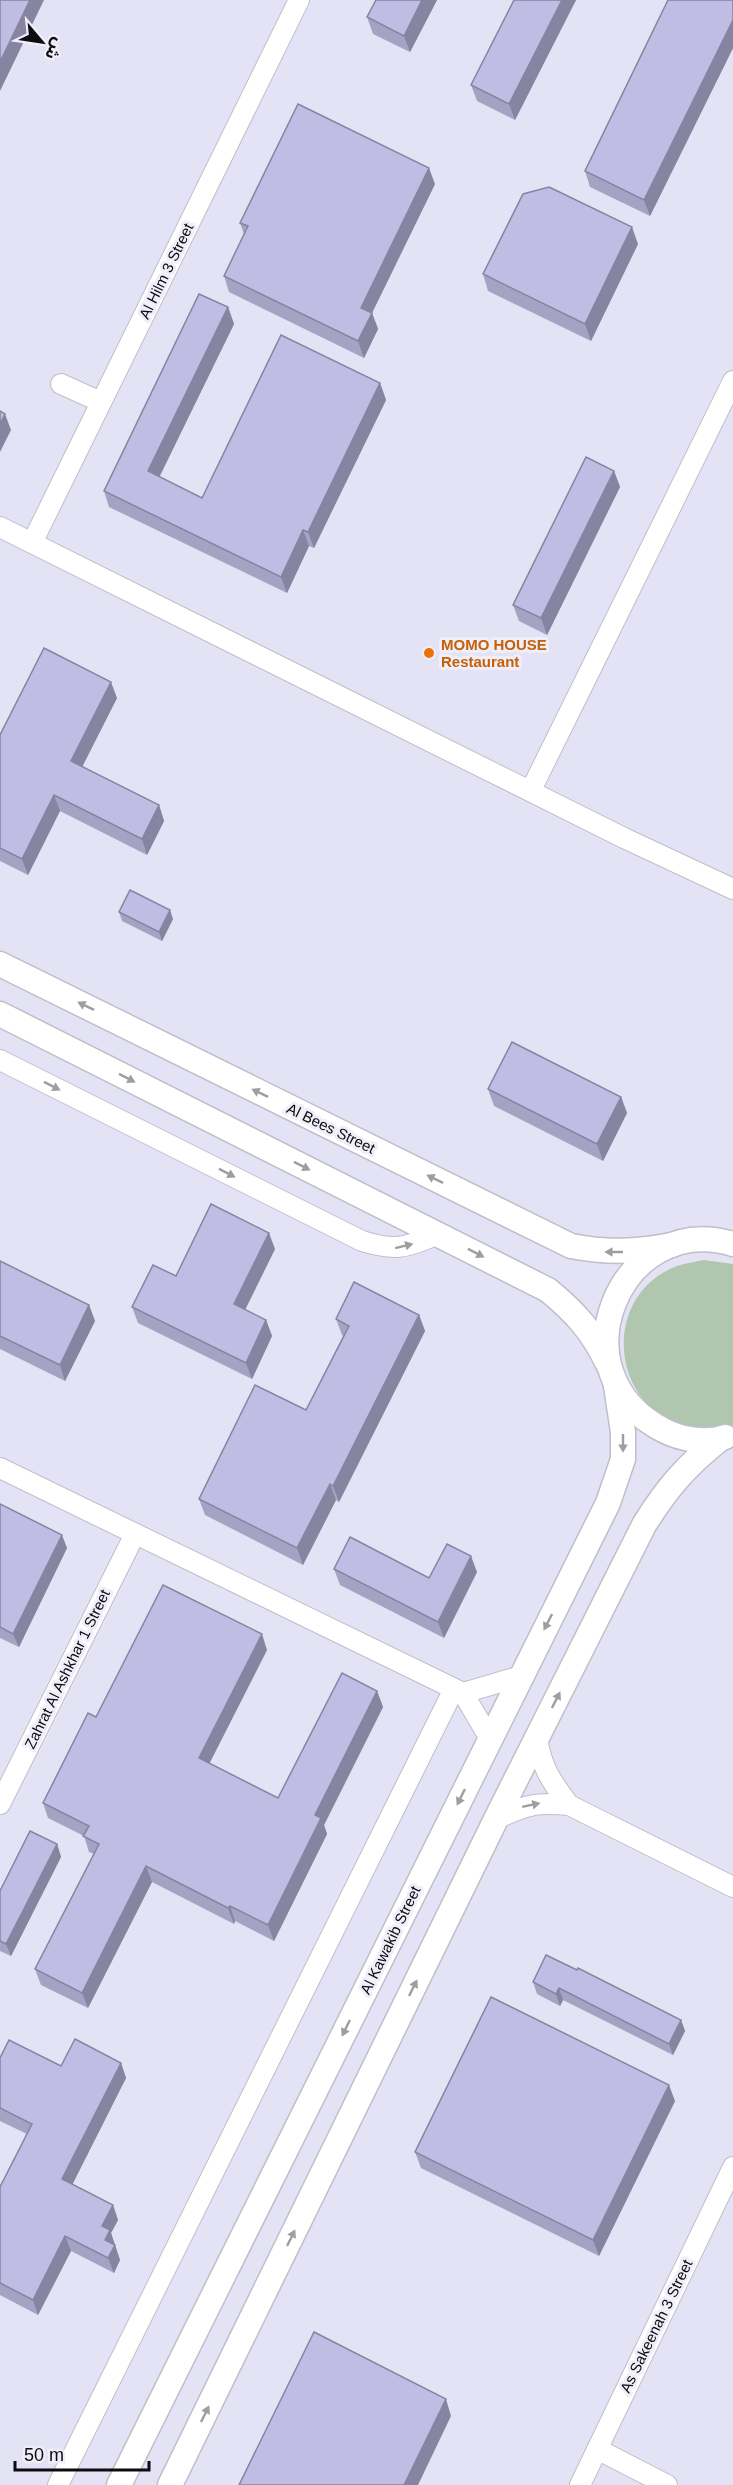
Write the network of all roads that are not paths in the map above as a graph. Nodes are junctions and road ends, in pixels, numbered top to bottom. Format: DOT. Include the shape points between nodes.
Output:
graph roads {
  1 [pos="299,0"];
  2 [pos="733,381"];
  3 [pos="61,384"];
  4 [pos="101,402"];
  5 [pos="0,527"];
  6 [pos="32,543"];
  7 [pos="531,790"];
  8 [pos="733,889"];
  9 [pos="0,964"];
  10 [pos="0,1014"];
  11 [pos="0,1060"];
  12 [pos="439,1234"];
  13 [pos="730,1239"];
  14 [pos="672,1245"];
  15 [pos="612,1375"];
  16 [pos="727,1437"];
  17 [pos="0,1468"];
  18 [pos="135,1534"];
  19 [pos="521,1676"];
  20 [pos="459,1691"];
  21 [pos="537,1737"];
  22 [pos="490,1739"];
  23 [pos="0,1804"];
  24 [pos="569,1805"];
  25 [pos="496,1819"];
  26 [pos="733,1887"];
  27 [pos="733,2167"];
  28 [pos="597,2449"];
  29 [pos="58,2485"];
  30 [pos="119,2485"];
  31 [pos="170,2485"];
  32 [pos="579,2485"];
  33 [pos="667,2485"];
  1 -- 4 [label="street, Al Hilm 3 Street"];
  2 -- 7 [label="street"];
  3 -- 4 [label="street"];
  4 -- 6 [label="street, Al Hilm 3 Street"];
  5 -- 6 [label="street"];
  6 -- 7 [label="street"];
  7 -- 8 [label="street"];
  14 -- 9 [label="street, Al Bees Street, one-way" via="627,1252 571,1246"];
  10 -- 12 [label="street, one-way"];
  11 -- 12 [label="street, one-way" via="362,1241 399,1249"];
  12 -- 15 [label="street, one-way" via="548,1290 575,1312 596,1339"];
  13 -- 14 [label="street, Al Bees Street"];
  14 -- 15 [label="street" via="646,1259 625,1280 611,1306 605,1335"];
  15 -- 16 [label="street" via="630,1406 656,1427 695,1440"];
  15 -- 19 [label="street, Al Kawakib Street, one-way" via="623,1432 623,1459 608,1503"];
  21 -- 16 [label="street, one-way" via="644,1525 690,1464"];
  17 -- 18 [label="street"];
  18 -- 20 [label="street"];
  18 -- 23 [label="street, Zahrat Al Ashkhar 1 Street"];
  19 -- 20 [label="street"];
  19 -- 22 [label="street, Al Kawakib Street"];
  20 -- 22 [label="street"];
  20 -- 29 [label="street"];
  21 -- 24 [label="street" via="540,1759 550,1781"];
  21 -- 25 [label="street"];
  22 -- 30 [label="street, Al Kawakib Street, one-way"];
  25 -- 24 [label="street, one-way" via="520,1807 541,1803"];
  24 -- 26 [label="street"];
  31 -- 25 [label="street, one-way"];
  27 -- 28 [label="street, As Sakeenah 3 Street"];
  28 -- 32 [label="street, As Sakeenah 3 Street"];
  28 -- 33 [label="street"];
}
